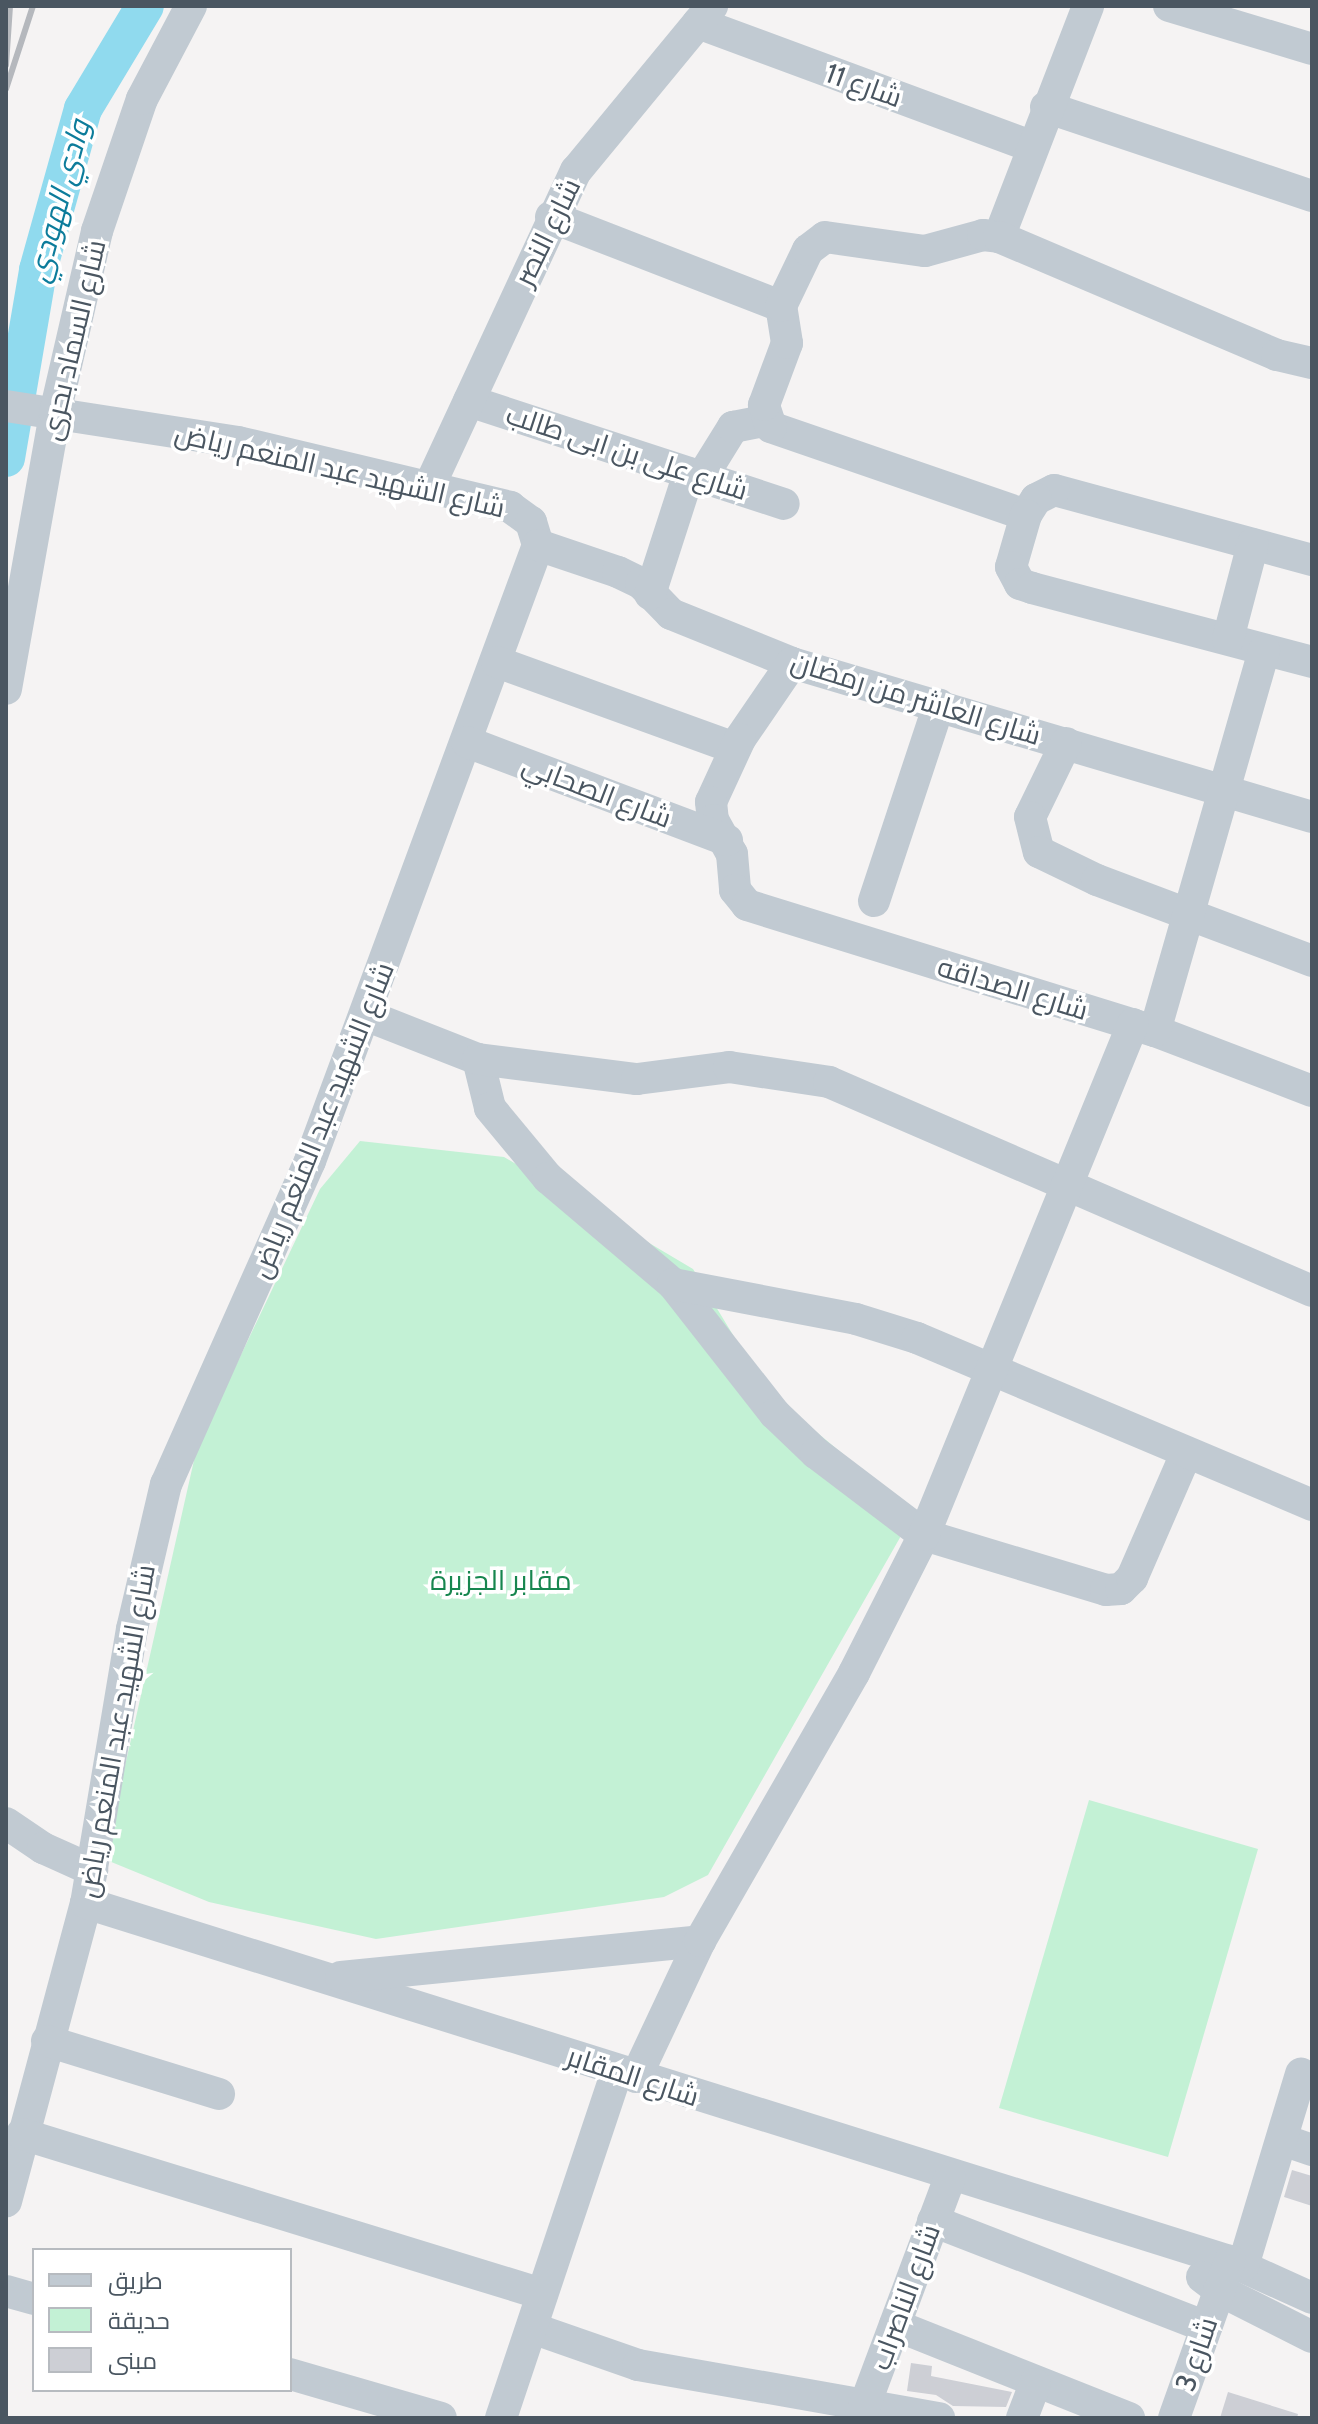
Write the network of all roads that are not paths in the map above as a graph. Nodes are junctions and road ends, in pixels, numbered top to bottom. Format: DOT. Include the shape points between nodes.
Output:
graph roads {
  1 [pos="191,6"];
  2 [pos="1088,6"];
  3 [pos="1169,6"];
  4 [pos="705,15"];
  5 [pos="1312,49"];
  6 [pos="1046,107"];
  7 [pos="1030,146"];
  8 [pos="1312,196"];
  9 [pos="551,217"];
  10 [pos="999,237"];
  11 [pos="781,306"];
  12 [pos="1312,363"];
  13 [pos="469,401"];
  14 [pos="6,406"];
  15 [pos="55,413"];
  16 [pos="765,421"];
  17 [pos="696,475"];
  18 [pos="429,487"];
  19 [pos="784,504"];
  20 [pos="1026,515"];
  21 [pos="1253,544"];
  22 [pos="538,545"];
  23 [pos="1312,560"];
  24 [pos="650,594"];
  25 [pos="1228,639"];
  26 [pos="1264,650"];
  27 [pos="497,662"];
  28 [pos="1312,662"];
  29 [pos="792,663"];
  30 [pos="6,689"];
  31 [pos="939,704"];
  32 [pos="467,742"];
  33 [pos="1066,743"];
  34 [pos="735,748"];
  35 [pos="1228,790"];
  36 [pos="1312,817"];
  37 [pos="727,840"];
  38 [pos="874,901"];
  39 [pos="1190,912"];
  40 [pos="1312,961"];
  41 [pos="368,1016"];
  42 [pos="1144,1028"];
  43 [pos="478,1059"];
  44 [pos="1312,1091"];
  45 [pos="1068,1187"];
  46 [pos="673,1284"];
  47 [pos="1312,1291"];
  48 [pos="993,1367"];
  49 [pos="1186,1454"];
  50 [pos="1312,1505"];
  51 [pos="924,1535"];
  52 [pos="6,1823"];
  53 [pos="92,1870"];
  54 [pos="86,1903"];
  55 [pos="700,1941"];
  56 [pos="328,1979"];
  57 [pos="47,2041"];
  58 [pos="626,2074"];
  59 [pos="1301,2074"];
  60 [pos="219,2094"];
  61 [pos="22,2134"];
  62 [pos="1298,2145"];
  63 [pos="950,2177"];
  64 [pos="6,2201"];
  65 [pos="933,2221"];
  66 [pos="1231,2273"];
  67 [pos="6,2291"];
  68 [pos="542,2294"];
  69 [pos="32,2298"];
  70 [pos="1312,2298"];
  71 [pos="895,2325"];
  72 [pos="1206,2327"];
  73 [pos="532,2328"];
  74 [pos="1312,2337"];
  75 [pos="292,2375"];
  76 [pos="1035,2384"];
  77 [pos="863,2410"];
  78 [pos="441,2418"];
  79 [pos="501,2418"];
  80 [pos="939,2418"];
  81 [pos="1022,2418"];
  82 [pos="1129,2418"];
  83 [pos="1174,2418"];
  1 -- 15 [label="street, شارع السماد بحرى" via="142,99 97,231"];
  2 -- 6 [label="street"];
  3 -- 5 [label="street"];
  4 -- 7 [label="street, شارع 11"];
  4 -- 9 [label="street, شارع النصر" via="576,171"];
  6 -- 7 [label="street"];
  6 -- 8 [label="street"];
  7 -- 10 [label="street"];
  9 -- 11 [label="street"];
  9 -- 13 [label="street, شارع النصر"];
  10 -- 11 [label="street" via="983,235 925,251 825,237 808,250"];
  10 -- 12 [label="street" via="1288,359"];
  11 -- 16 [label="street" via="787,343 764,405"];
  13 -- 17 [label="street, شارع على بن ابى طالب"];
  13 -- 18 [label="street, شارع النصر"];
  14 -- 15 [label="street, شارع الشهيد عبد المنعم رياض"];
  15 -- 18 [label="street, شارع الشهيد عبد المنعم رياض" via="238,442"];
  15 -- 30 [label="street, شارع السماد بحرى"];
  16 -- 17 [label="street" via="733,427"];
  16 -- 20 [label="street" via="781,434"];
  17 -- 19 [label="street, شارع على بن ابى طالب"];
  17 -- 24 [label="street"];
  18 -- 22 [label="street, شارع الشهيد عبد المنعم رياض" via="523,513 535,528"];
  20 -- 21 [label="street" via="1036,499 1054,490"];
  20 -- 25 [label="street" via="1011,567 1020,584"];
  21 -- 23 [label="street"];
  21 -- 25 [label="street"];
  22 -- 24 [label="street, شارع العاشر من رمضان" via="618,572"];
  22 -- 27 [label="street, شارع الشهيد عبد المنعم رياض"];
  24 -- 29 [label="street, شارع العاشر من رمضان" via="671,614"];
  25 -- 26 [label="street"];
  26 -- 28 [label="street"];
  26 -- 35 [label="street"];
  27 -- 32 [label="street, شارع الشهيد عبد المنعم رياض"];
  27 -- 34 [label="street"];
  29 -- 31 [label="street, شارع العاشر من رمضان"];
  29 -- 34 [label="street"];
  31 -- 33 [label="street, شارع العاشر من رمضان"];
  31 -- 38 [label="street"];
  32 -- 37 [label="street, شارع الصحابي"];
  32 -- 41 [label="street, شارع الشهيد عبد المنعم رياض"];
  33 -- 35 [label="street, شارع العاشر من رمضان"];
  33 -- 39 [label="street" via="1030,817 1039,852 1097,880"];
  34 -- 37 [label="street" via="711,802 713,820"];
  35 -- 36 [label="street, شارع العاشر من رمضان"];
  35 -- 39 [label="street"];
  37 -- 42 [label="street, شارع الصداقه" via="731,873 747,905 763,913"];
  39 -- 40 [label="street"];
  39 -- 42 [label="street"];
  41 -- 43 [label="street"];
  41 -- 53 [label="street, شارع الشهيد عبد المنعم رياض" via="310,1161 166,1484 132,1629"];
  42 -- 44 [label="street, شارع الصداقه"];
  42 -- 45 [label="street"];
  43 -- 45 [label="street" via="637,1079 729,1067 808,1077 852,1090"];
  43 -- 46 [label="street" via="490,1108 548,1178"];
  45 -- 47 [label="street"];
  45 -- 48 [label="street"];
  46 -- 48 [label="street" via="856,1319"];
  46 -- 51 [label="street" via="775,1414 852,1484"];
  48 -- 49 [label="street"];
  48 -- 51 [label="street"];
  49 -- 50 [label="street"];
  49 -- 51 [label="street" via="1132,1578 1121,1589 1106,1590"];
  51 -- 55 [label="street" via="861,1660"];
  52 -- 53 [label="street" via="43,1848"];
  53 -- 54 [label="street, شارع الشهيد عبد المنعم رياض"];
  54 -- 56 [label="street, شارع المقابر"];
  54 -- 57 [label="street, شارع الشهيد عبد المنعم رياض"];
  55 -- 56 [label="street"];
  55 -- 58 [label="street"];
  56 -- 58 [label="street, شارع المقابر"];
  57 -- 60 [label="street"];
  57 -- 61 [label="street, شارع الشهيد عبد المنعم رياض"];
  58 -- 63 [label="street, شارع المقابر"];
  58 -- 68 [label="street"];
  59 -- 62 [label="street, شارع 3"];
  61 -- 64 [label="street, شارع الشهيد عبد المنعم رياض"];
  61 -- 68 [label="street"];
  62 -- 66 [label="street, شارع 3"];
  63 -- 65 [label="street, شارع الناصراب"];
  63 -- 66 [label="street, شارع المقابر" via="1180,2249"];
  65 -- 71 [label="street, شارع الناصراب"];
  65 -- 72 [label="street"];
  66 -- 70 [label="street, شارع المقابر"];
  66 -- 72 [label="street, شارع 3"];
  66 -- 74 [label="street, شارع المقابر"];
  67 -- 69 [label="street"];
  68 -- 73 [label="street"];
  71 -- 76 [label="street"];
  71 -- 77 [label="street, شارع الناصراب"];
  72 -- 83 [label="street, شارع 3"];
  73 -- 77 [label="street" via="638,2365"];
  73 -- 79 [label="street"];
  75 -- 78 [label="street"];
  76 -- 81 [label="street"];
  76 -- 82 [label="street"];
  77 -- 80 [label="street"];
}
